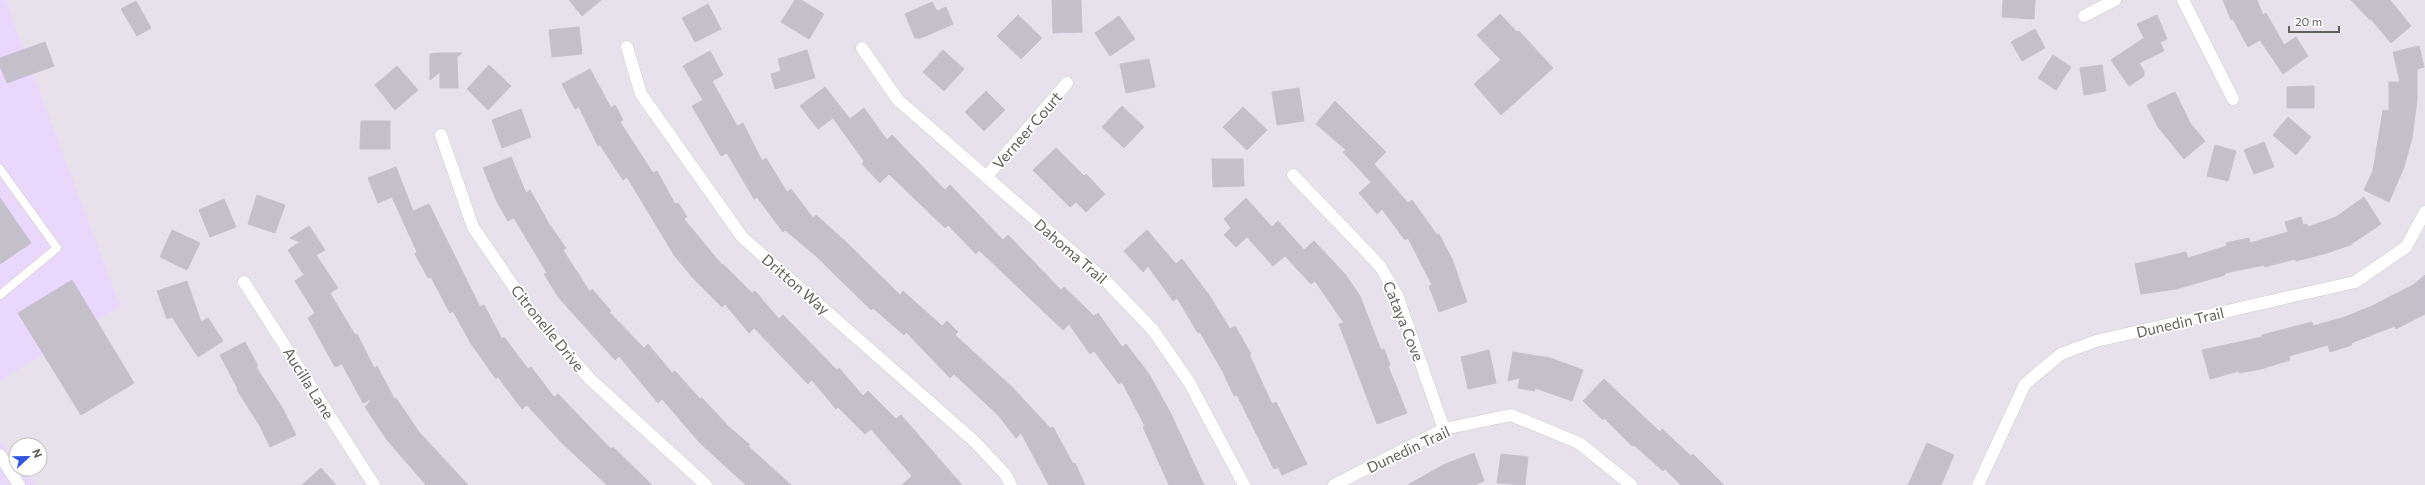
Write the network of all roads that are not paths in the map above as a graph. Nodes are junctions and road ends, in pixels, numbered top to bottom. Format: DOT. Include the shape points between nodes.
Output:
graph roads {
  1 [pos="2115,0"];
  2 [pos="2183,0"];
  3 [pos="2084,16"];
  4 [pos="627,47"];
  5 [pos="862,48"];
  6 [pos="1067,83"];
  7 [pos="2233,99"];
  8 [pos="441,134"];
  9 [pos="0,169"];
  10 [pos="1293,175"];
  11 [pos="986,177"];
  12 [pos="2425,212"];
  13 [pos="244,282"];
  14 [pos="0,295"];
  15 [pos="1444,429"];
  16 [pos="0,454"];
  17 [pos="19,485"];
  18 [pos="374,485"];
  19 [pos="706,485"];
  20 [pos="1011,485"];
  21 [pos="1244,485"];
  22 [pos="1334,485"];
  23 [pos="1631,485"];
  24 [pos="1978,485"];
  1 -- 3 [label="street"];
  2 -- 7 [label="street"];
  4 -- 20 [label="street, Dritton Way" via="642,94 742,237 974,442 1005,474"];
  5 -- 11 [label="street, Dahoma Trail" via="898,100"];
  6 -- 11 [label="street, Verneer Court"];
  8 -- 19 [label="street, Citronelle Drive" via="473,227 531,312 591,380"];
  9 -- 14 [label="lane" via="57,248"];
  10 -- 15 [label="street, Cataya Cove" via="1380,266 1397,295"];
  11 -- 21 [label="street, Dahoma Trail" via="1107,282 1153,330 1189,382"];
  12 -- 24 [label="street, Dunedin Trail" via="2406,246 2355,282 2096,341 2061,354 2025,384"];
  13 -- 18 [label="street, Aucilla Lane"];
  15 -- 22 [label="street, Dunedin Trail"];
  15 -- 23 [label="street, Dunedin Trail" via="1511,415 1579,443"];
  16 -- 17 [label="street"];
}
